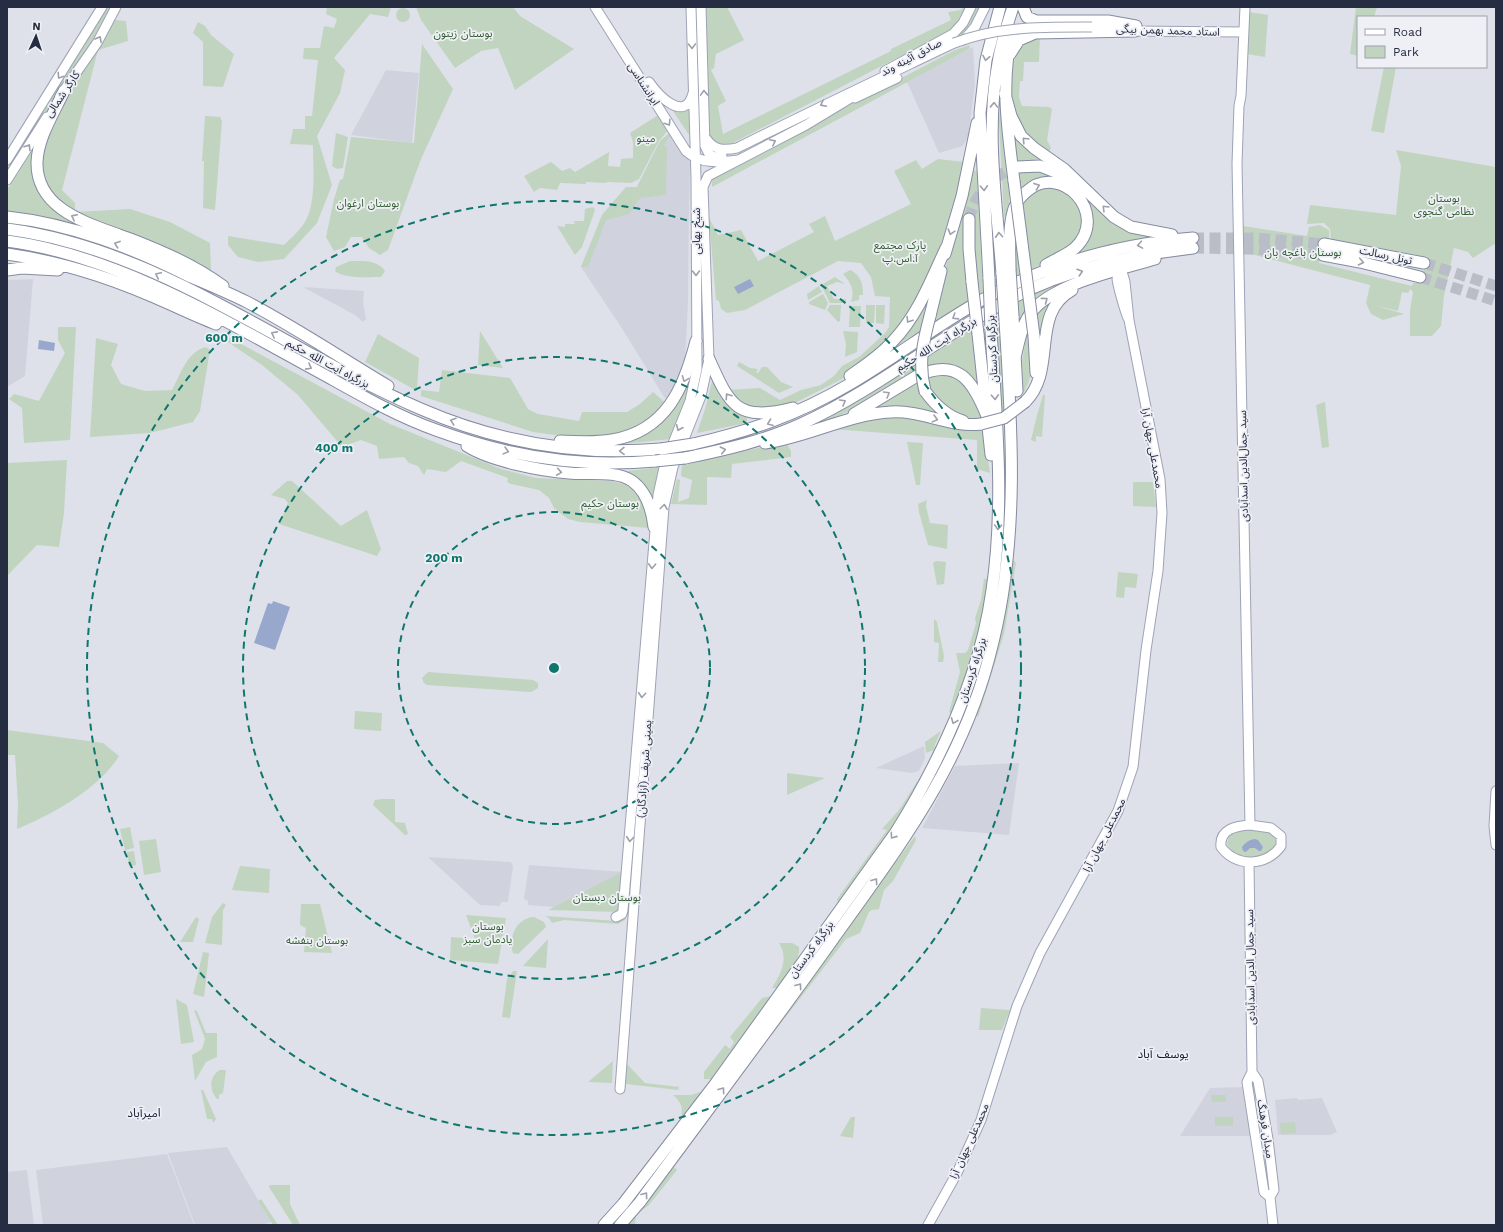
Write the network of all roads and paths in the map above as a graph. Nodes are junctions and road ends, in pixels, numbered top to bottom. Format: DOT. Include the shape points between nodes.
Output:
graph roads {
  1 [pos="102,7"];
  2 [pos="116,7"];
  3 [pos="120,7"];
  4 [pos="595,7"];
  5 [pos="602,7"];
  6 [pos="691,7"];
  7 [pos="702,7"];
  8 [pos="971,7"];
  9 [pos="985,7"];
  10 [pos="993,7"];
  11 [pos="1000,7"];
  12 [pos="1013,7"];
  13 [pos="1018,7"];
  14 [pos="1023,7"];
  15 [pos="1240,7"];
  16 [pos="1245,7"];
  17 [pos="110,18"];
  18 [pos="1036,21"];
  19 [pos="1136,28"];
  20 [pos="1241,29"];
  21 [pos="1035,34"];
  22 [pos="613,35"];
  23 [pos="991,36"];
  24 [pos="954,46"];
  25 [pos="1007,59"];
  26 [pos="694,90"];
  27 [pos="64,91"];
  28 [pos="1005,94"];
  29 [pos="842,99"];
  30 [pos="980,113"];
  31 [pos="704,116"];
  32 [pos="802,116"];
  33 [pos="806,125"];
  34 [pos="695,158"];
  35 [pos="7,160"];
  36 [pos="738,160"];
  37 [pos="1017,167"];
  38 [pos="708,176"];
  39 [pos="696,178"];
  40 [pos="7,180"];
  41 [pos="1088,191"];
  42 [pos="7,217"];
  43 [pos="969,219"];
  44 [pos="7,229"];
  45 [pos="7,241"];
  46 [pos="1193,243"];
  47 [pos="946,248"];
  48 [pos="7,254"];
  49 [pos="1424,263"];
  50 [pos="7,270"];
  51 [pos="1006,272"];
  52 [pos="88,274"];
  53 [pos="1420,277"];
  54 [pos="1090,280"];
  55 [pos="998,292"];
  56 [pos="247,302"];
  57 [pos="1009,318"];
  58 [pos="1129,320"];
  59 [pos="250,336"];
  60 [pos="696,341"];
  61 [pos="1015,358"];
  62 [pos="709,359"];
  63 [pos="816,402"];
  64 [pos="1025,402"];
  65 [pos="421,409"];
  66 [pos="984,420"];
  67 [pos="828,426"];
  68 [pos="470,427"];
  69 [pos="458,437"];
  70 [pos="738,447"];
  71 [pos="665,449"];
  72 [pos="683,454"];
  73 [pos="1011,474"];
  74 [pos="999,493"];
  75 [pos="654,527"];
  76 [pos="1496,791"];
  77 [pos="1250,825"];
  78 [pos="1496,845"];
  79 [pos="1249,862"];
  80 [pos="616,917"];
  81 [pos="1252,1072"];
  82 [pos="618,1089"];
  83 [pos="1268,1139"];
  84 [pos="1256,1140"];
  85 [pos="1270,1197"];
  86 [pos="930,1221"];
  87 [pos="604,1225"];
  88 [pos="620,1225"];
  89 [pos="1273,1225"];
  1 -- 35 [label="main road, کارگر شمالی, one-way"];
  2 -- 17 [label="main road, کارگر شمالی"];
  3 -- 17 [label="main road"];
  4 -- 22 [label="main road, ایرانشناسی"];
  5 -- 22 [label="main road, ایرانشناسی"];
  6 -- 26 [label="main road, شیخ بهایی, one-way"];
  31 -- 7 [label="main road, one-way"];
  8 -- 29 [label="main road, صادق آئینه وند" via="953,34"];
  9 -- 24 [label="main road" via="976,27"];
  10 -- 23 [label="highway" via="990,19"];
  11 -- 23 [label="highway, بزرگراه کردستان"];
  51 -- 12 [label="highway, بزرگراه کردستان, one-way" via="993,143 994,97 997,64"];
  13 -- 25 [label="highway"];
  14 -- 18 [label="highway" via="1027,17"];
  15 -- 20 [label="main road, سید جمال‌الدین اسدآبادی"];
  16 -- 20 [label="main road, سید جمال‌الدین اسدآبادی"];
  27 -- 17 [label="main road, کارگر شمالی, one-way" via="97,43"];
  18 -- 19 [label="highway" via="1108,21"];
  18 -- 21 [label="highway" via="1031,26"];
  19 -- 20 [label="main road, استاد محمد بهمن بیگی"];
  19 -- 21 [label="highway"];
  19 -- 24 [label="main road, استاد محمد بهمن بیگی, bridge" via="1044,27 1002,30 980,34"];
  20 -- 77 [label="main road, سید جمال‌الدین اسدآبادی" via="1237,96 1237,220"];
  21 -- 25 [label="highway" via="1019,40"];
  22 -- 26 [label="main road, ایرانشناسی" via="660,96 672,105 682,106 691,100"];
  22 -- 34 [label="main road, ایرانشناسی, one-way" via="686,151"];
  23 -- 30 [label="highway, بزرگراه کردستان, one-way"];
  24 -- 29 [label="main road, صادق آئینه وند"];
  24 -- 29 [label="main road, صادق آئینه وند" via="863,96"];
  25 -- 28 [label="highway"];
  26 -- 34 [label="main road, شیخ بهایی"];
  40 -- 27 [label="main road, کارگر شمالی, one-way"];
  56 -- 27 [label="highway, one-way" via="210,277 164,253 72,216 52,201 38,177 38,156 43,135"];
  41 -- 28 [label="highway, one-way" via="1021,136 1013,122"];
  28 -- 64 [label="highway, bridge" via="1034,336 1036,369"];
  29 -- 32 [label="main road, صادق آئینه وند, one-way"];
  29 -- 33 [label="main road, صادق آئینه وند"];
  30 -- 47 [label="highway, one-way" via="962,196"];
  30 -- 74 [label="highway, بزرگراه کردستان, one-way, bridge"];
  31 -- 32 [label="main road, صادق آئینه وند" via="705,135 712,146 719,150 737,148"];
  31 -- 34 [label="main road" via="701,151"];
  32 -- 33 [label="main road"];
  36 -- 33 [label="main road, صادق آئینه وند, one-way"];
  34 -- 36 [label="main road" via="711,162"];
  34 -- 39 [label="main road, شیخ بهایی"];
  36 -- 38 [label="main road, صادق آئینه وند"];
  37 -- 41 [label="highway" via="1046,168 1072,179"];
  38 -- 39 [label="main road" via="707,170 703,167"];
  38 -- 62 [label="main road, شیخ بهایی" via="703,187"];
  39 -- 60 [label="main road, شیخ بهایی, one-way"];
  46 -- 41 [label="highway, one-way" via="1131,227 1114,217"];
  56 -- 42 [label="highway, one-way" via="117,243 55,225"];
  43 -- 66 [label="highway, bridge" via="969,253"];
  65 -- 44 [label="highway, بزرگراه آیت الله حکیم, one-way" via="154,273 78,244"];
  45 -- 59 [label="highway, بزرگراه آیت الله حکیم" via="57,251 113,268"];
  46 -- 54 [label="highway"];
  46 -- 55 [label="highway, بزرگراه آیت الله حکیم, one-way" via="1145,244 1099,254 1042,272"];
  70 -- 46 [label="highway, بزرگراه آیت الله حکیم, one-way" via="800,424 830,409 960,328 1030,290 1111,262"];
  47 -- 63 [label="highway, one-way" via="921,301 897,338 880,355"];
  47 -- 66 [label="highway, bridge" via="921,354 922,380 925,391 947,414 961,420"];
  48 -- 52 [label="highway"];
  49 -- 53 [label="highway, تونل رسالت, one-way" via="1323,249 1360,262"];
  50 -- 52 [label="highway" via="34,268"];
  51 -- 55 [label="highway, one-way" via="1011,222 1018,201 1029,189 1041,184 1054,183 1072,190 1084,205 1088,218 1086,231 1078,244 1066,254"];
  51 -- 57 [label="highway, بزرگراه کردستان, bridge"];
  52 -- 59 [label="highway"];
  61 -- 54 [label="highway, one-way" via="1022,331 1033,309 1054,293"];
  54 -- 64 [label="highway" via="1063,296 1051,311 1046,325 1042,374"];
  55 -- 63 [label="highway, بزرگراه آیت الله حکیم, one-way" via="867,374"];
  56 -- 65 [label="highway" via="395,390"];
  57 -- 61 [label="highway"];
  57 -- 73 [label="highway, بزرگراه کردستان"];
  58 -- 86 [label="main road, محمدعلی جهان آرا" via="1160,479 1162,513 1158,571 1133,767 1118,811 1040,953 1017,1006 981,1120"];
  59 -- 69 [label="highway, بزرگراه آیت الله حکیم, one-way" via="372,401 420,424"];
  60 -- 68 [label="highway, one-way" via="686,378 675,398 652,422 632,434 612,440 578,442"];
  60 -- 71 [label="main road, شیخ بهایی, one-way" via="697,368 693,391"];
  61 -- 73 [label="highway" via="1017,456"];
  63 -- 62 [label="highway, one-way" via="769,413 750,413 729,398"];
  62 -- 72 [label="main road, شیخ بهایی" via="701,396"];
  63 -- 71 [label="highway, بزرگراه آیت الله حکیم, one-way, bridge" via="770,424"];
  64 -- 66 [label="highway, bridge" via="1004,418"];
  68 -- 65 [label="highway, بزرگراه آیت الله حکیم, one-way"];
  67 -- 66 [label="highway, one-way" via="893,411 957,424"];
  67 -- 66 [label="highway, one-way" via="863,410 917,376 941,369 959,373 973,385"];
  66 -- 74 [label="highway" via="993,479"];
  67 -- 70 [label="highway" via="792,438"];
  71 -- 68 [label="highway, بزرگراه آیت الله حکیم, one-way" via="618,451 559,448 516,440"];
  69 -- 72 [label="highway, بزرگراه آیت الله حکیم, one-way, bridge" via="543,459 587,463 656,461"];
  69 -- 75 [label="highway, one-way" via="468,447 525,466 626,478 644,494"];
  72 -- 70 [label="highway, بزرگراه آیت الله حکیم, one-way"];
  71 -- 75 [label="main road, یمینی شریف (آزادگان)"];
  82 -- 72 [label="main road, یمینی شریف (آزادگان), one-way" via="628,928 664,508 670,479"];
  88 -- 73 [label="highway, بزرگراه کردستان, one-way" via="640,1202 900,847 949,765 987,668 998,620 1011,532"];
  74 -- 87 [label="highway, بزرگراه کردستان, one-way" via="994,578 985,626 961,706 941,752 918,795 896,832 716,1083"];
  75 -- 80 [label="main road, یمینی شریف (آزادگان), one-way" via="623,910 622,914"];
  76 -- 78 [label="main road"];
  77 -- 79 [label="main road" via="1225,832 1221,842 1221,847 1228,854"];
  77 -- 79 [label="main road" via="1276,831 1282,841 1278,850 1268,858"];
  79 -- 81 [label="main road, سید جمال الدین اسدآبادی"];
  81 -- 83 [label="main road, میدان فرهنگ" via="1258,1081"];
  81 -- 84 [label="main road, میدان فرهنگ" via="1246,1082"];
  83 -- 84 [label="main road"];
  83 -- 85 [label="main road, میدان فرهنگ" via="1274,1190"];
  84 -- 85 [label="main road, میدان فرهنگ" via="1264,1192"];
  85 -- 89 [label="main road"];
}
